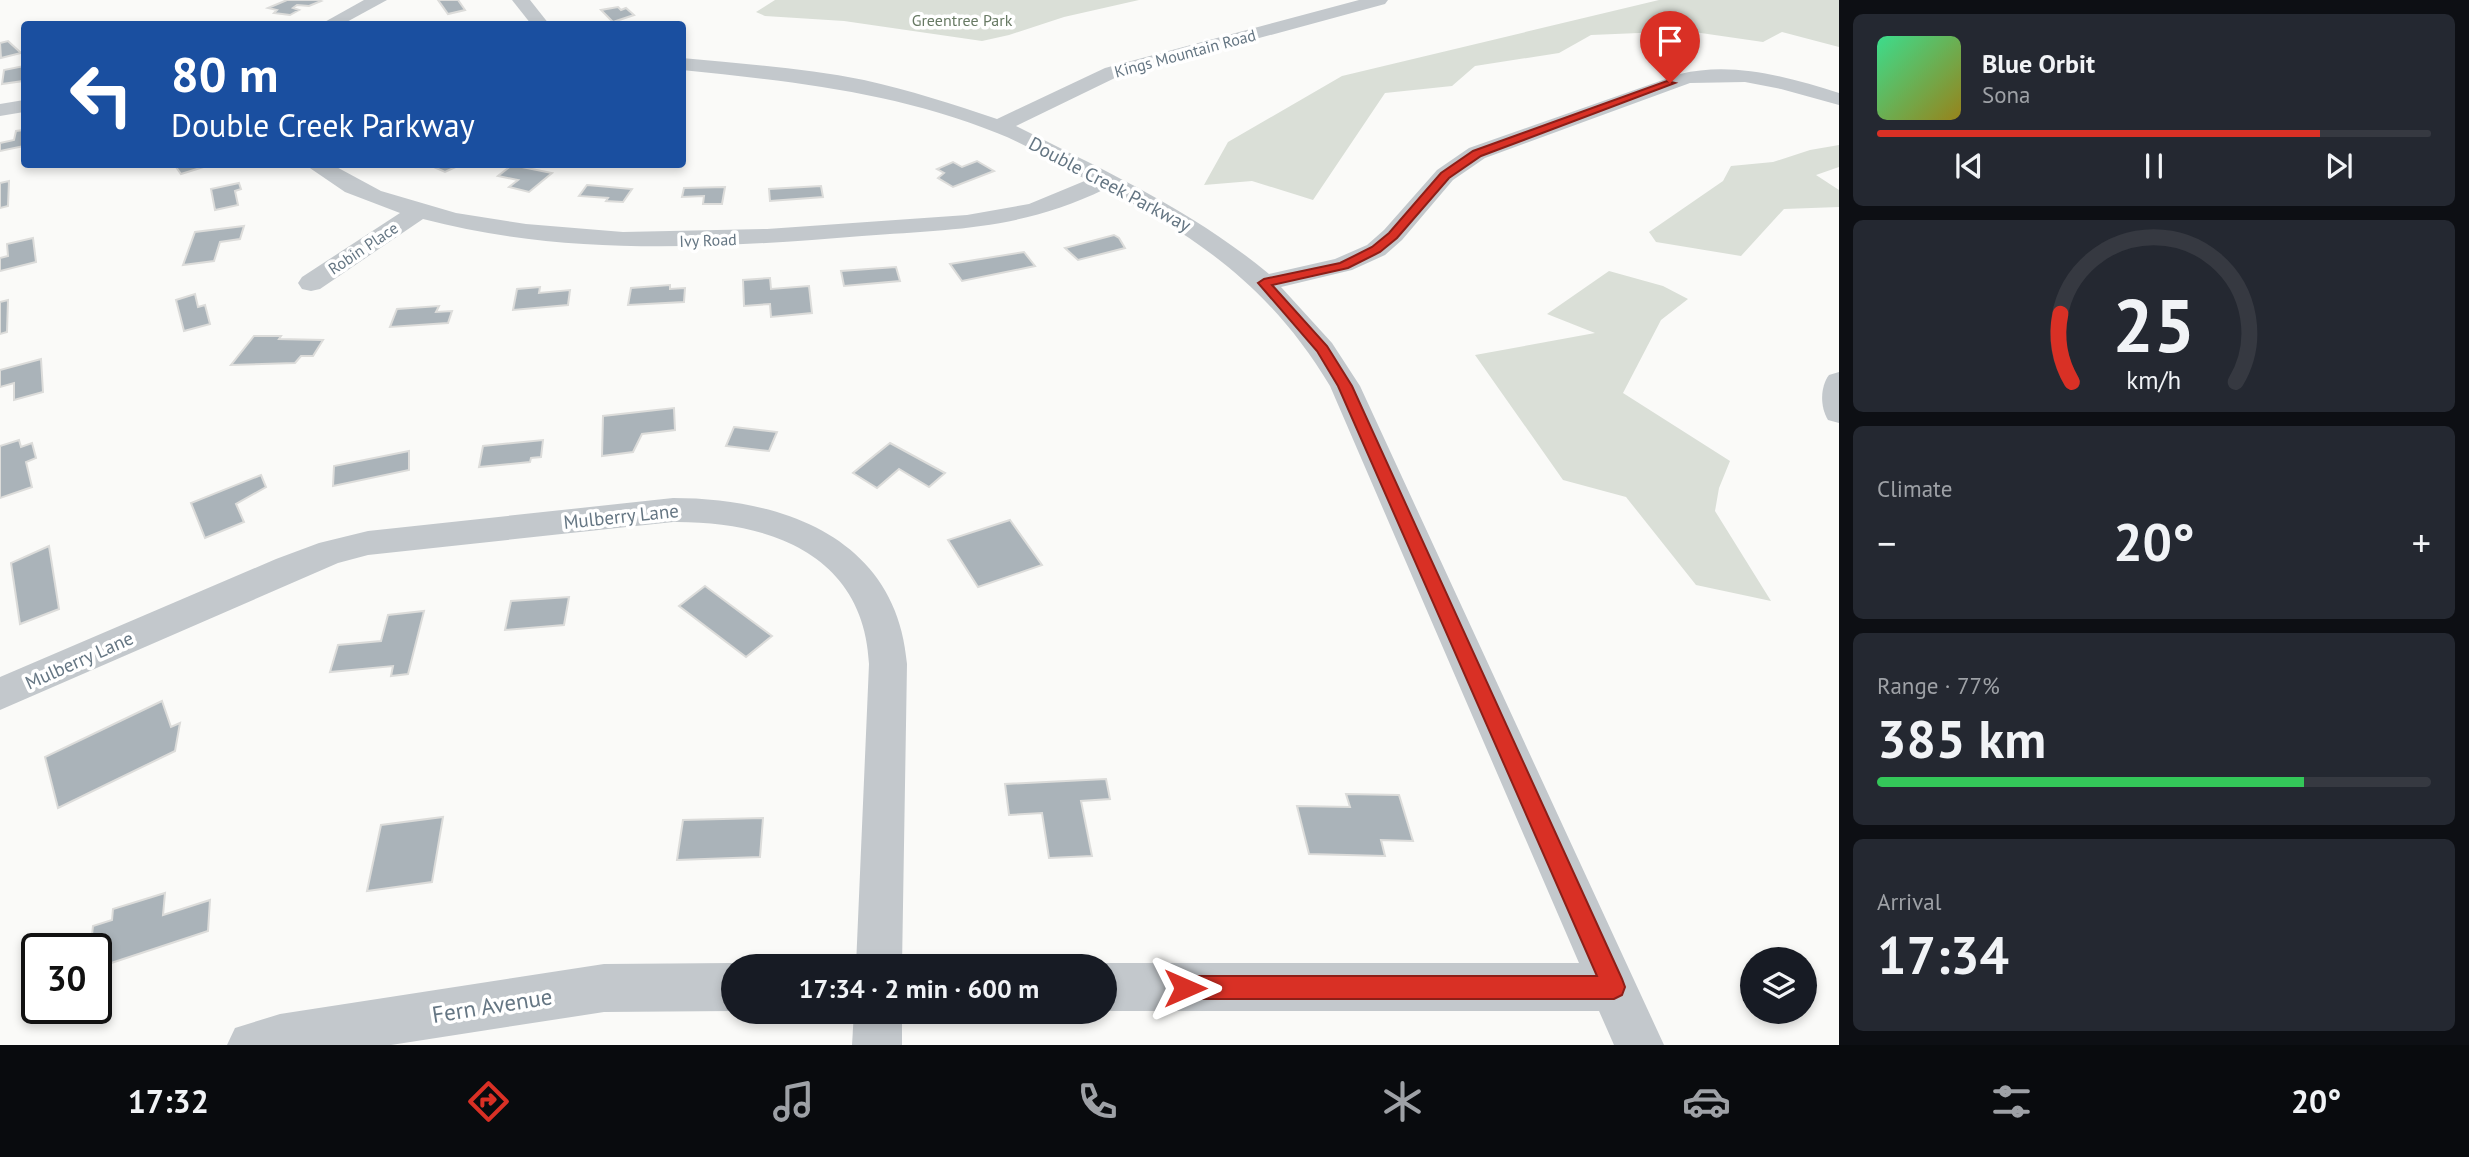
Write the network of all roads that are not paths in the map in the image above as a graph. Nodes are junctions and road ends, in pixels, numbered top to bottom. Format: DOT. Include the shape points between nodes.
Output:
graph roads {
  1 [pos="378,0"];
  2 [pos="547,0"];
  3 [pos="1366,1"];
  4 [pos="523,2"];
  5 [pos="336,21"];
  6 [pos="538,21"];
  7 [pos="686,64"];
  8 [pos="1839,99"];
  9 [pos="21,106"];
  10 [pos="0,110"];
  11 [pos="1000,126"];
  12 [pos="324,168"];
  13 [pos="1105,180"];
  14 [pos="416,213"];
  15 [pos="310,283"];
  16 [pos="1264,283"];
  17 [pos="1839,381"];
  18 [pos="1839,413"];
  19 [pos="0,694"];
  20 [pos="880,954"];
  21 [pos="1117,987"];
  22 [pos="1614,987"];
  23 [pos="721,988"];
  24 [pos="878,1024"];
  25 [pos="252,1045"];
  26 [pos="877,1045"];
  27 [pos="1639,1045"];
  1 -- 5 [label="street"];
  2 -- 4 [label="street"];
  3 -- 11 [label="street, Kings Mountain Road" via="1112,72"];
  4 -- 6 [label="street"];
  7 -- 11 [label="street, Double Creek Parkway" via="862,86"];
  8 -- 16 [label="street" via="1744,75 1687,78 1477,153 1445,175 1376,250 1343,265"];
  9 -- 10 [label="street"];
  11 -- 13 [label="street, Double Creek Parkway"];
  12 -- 14 [label="street, Ivy Road"];
  13 -- 14 [label="street, Ivy Road" via="1051,205 989,219 699,242 522,233"];
  13 -- 16 [label="street, Double Creek Parkway" via="1182,221"];
  14 -- 15 [label="street, Robin Place"];
  16 -- 22 [label="street, Double Creek Parkway" via="1322,349 1345,386"];
  17 -- 18 [label="street"];
  19 -- 20 [label="street, Mulberry Lane" via="288,568 368,543 673,510 712,509 765,519 806,534 840,558 868,591 882,622 888,664"];
  21 -- 22 [label="street"];
  22 -- 27 [label="street, Double Creek Parkway"];
  23 -- 25 [label="street, Fern Avenue" via="604,988"];
  24 -- 26 [label="street"];
}
